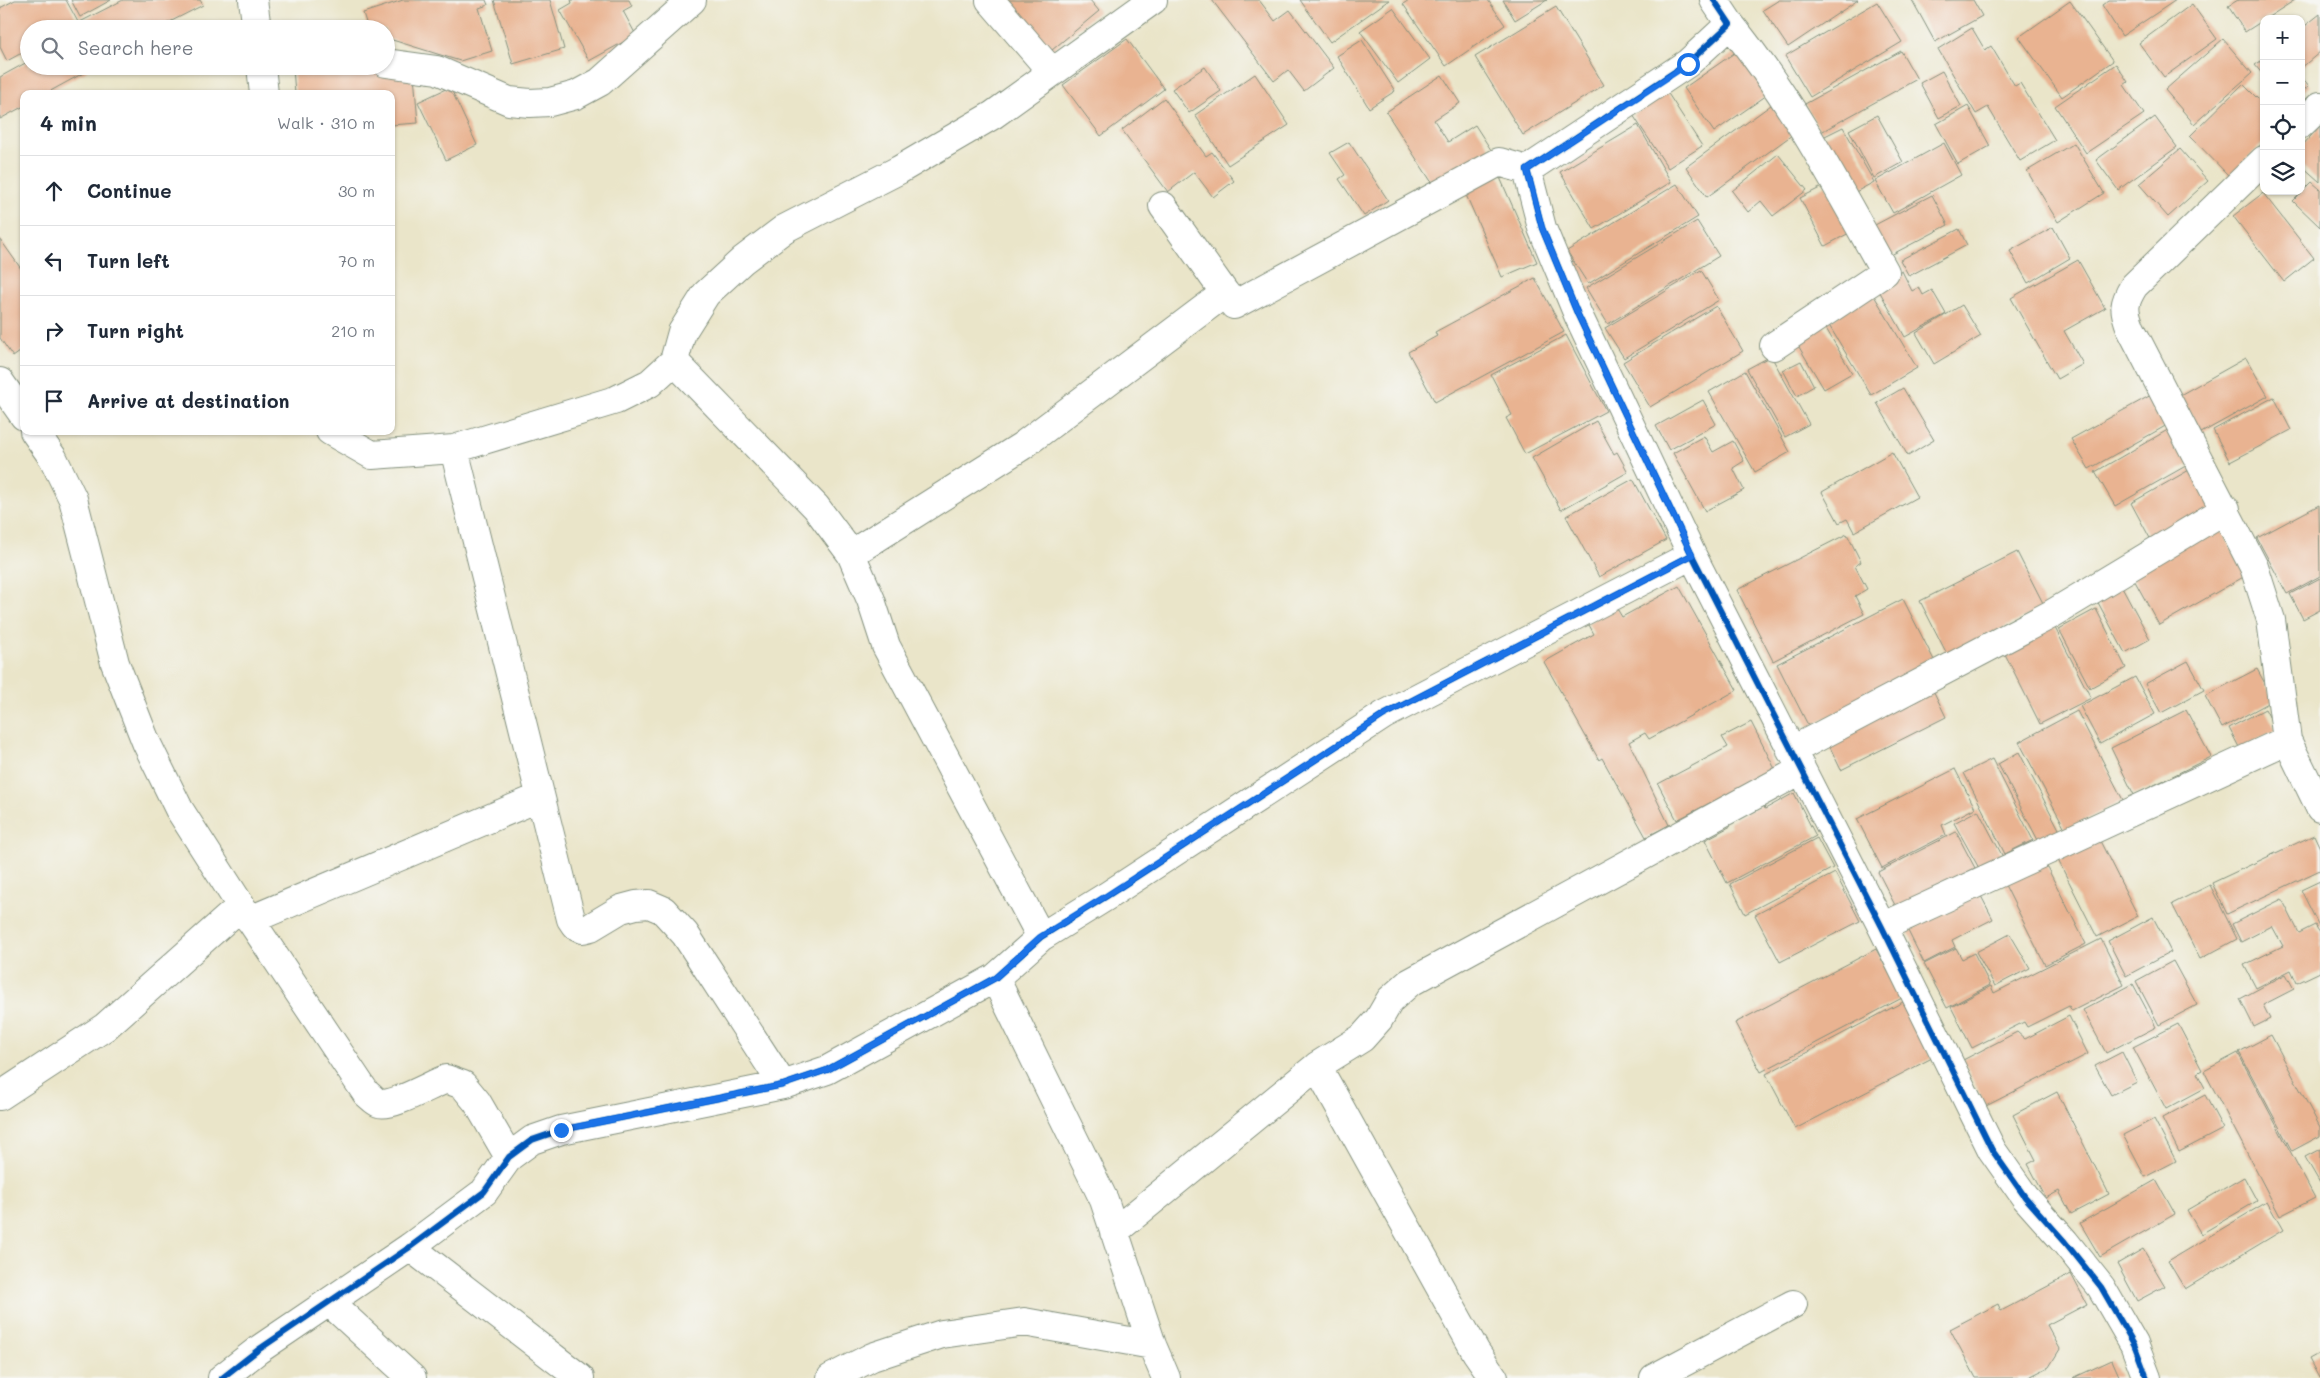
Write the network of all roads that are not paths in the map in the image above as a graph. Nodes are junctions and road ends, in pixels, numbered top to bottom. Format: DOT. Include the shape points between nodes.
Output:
graph roads {
  1 [pos="252,0"];
  2 [pos="692,0"];
  3 [pos="990,0"];
  4 [pos="1154,0"];
  5 [pos="1714,0"];
  6 [pos="255,20"];
  7 [pos="1730,24"];
  8 [pos="395,64"];
  9 [pos="1052,72"];
  10 [pos="262,75"];
  11 [pos="264,90"];
  12 [pos="2320,106"];
  13 [pos="2305,120"];
  14 [pos="2260,164"];
  15 [pos="1527,170"];
  16 [pos="1163,206"];
  17 [pos="1225,293"];
  18 [pos="1774,346"];
  19 [pos="674,361"];
  20 [pos="0,382"];
  21 [pos="20,410"];
  22 [pos="37,435"];
  23 [pos="337,435"];
  24 [pos="454,449"];
  25 [pos="2226,509"];
  26 [pos="851,554"];
  27 [pos="1692,555"];
  28 [pos="2287,740"];
  29 [pos="1796,760"];
  30 [pos="540,797"];
  31 [pos="2320,808"];
  32 [pos="245,913"];
  33 [pos="1882,927"];
  34 [pos="1040,937"];
  35 [pos="995,978"];
  36 [pos="1317,1066"];
  37 [pos="783,1085"];
  38 [pos="0,1096"];
  39 [pos="509,1157"];
  40 [pos="1114,1232"];
  41 [pos="410,1247"];
  42 [pos="329,1302"];
  43 [pos="1793,1304"];
  44 [pos="1152,1346"];
  45 [pos="222,1378"];
  46 [pos="412,1378"];
  47 [pos="580,1378"];
  48 [pos="831,1378"];
  49 [pos="1166,1378"];
  50 [pos="1494,1378"];
  51 [pos="1654,1378"];
  52 [pos="2147,1378"];
  1 -- 6 [label="street"];
  2 -- 8 [label="street" via="600,82 576,95 550,102 509,101 436,70"];
  3 -- 9 [label="street"];
  4 -- 9 [label="street"];
  5 -- 7 [label="street"];
  7 -- 15 [label="street" via="1688,64"];
  7 -- 18 [label="street" via="1756,55 1802,124 1885,272"];
  9 -- 19 [label="street" via="993,115 899,170 784,229 743,260 706,294 682,332"];
  10 -- 11 [label="street"];
  12 -- 13 [label="street"];
  14 -- 25 [label="street" via="2134,286 2126,299 2124,312"];
  15 -- 17 [label="street" via="1499,162 1234,305"];
  15 -- 27 [label="street" via="1542,228 1578,315"];
  16 -- 17 [label="street"];
  17 -- 26 [label="street" via="1022,446"];
  19 -- 24 [label="street" via="650,383 616,400"];
  19 -- 26 [label="street" via="816,507"];
  20 -- 21 [label="street"];
  22 -- 32 [label="street" via="74,499 114,663 146,742 179,808"];
  23 -- 24 [label="street" via="372,454"];
  24 -- 30 [label="street"];
  25 -- 28 [label="street" via="2254,566 2271,620"];
  25 -- 29 [label="street" via="2050,615"];
  26 -- 34 [label="street" via="886,646"];
  27 -- 29 [label="street"];
  27 -- 34 [label="street" via="1384,715"];
  28 -- 31 [label="street"];
  28 -- 33 [label="street"];
  29 -- 33 [label="street"];
  29 -- 36 [label="street" via="1410,983 1390,1000 1362,1038"];
  30 -- 32 [label="street"];
  30 -- 37 [label="street" via="575,925 583,929 591,927 621,909 636,905 649,904 664,910 685,934"];
  32 -- 38 [label="street" via="105,1027"];
  32 -- 39 [label="street" via="366,1093 380,1104 395,1103 446,1079 463,1086 477,1102"];
  33 -- 52 [label="street" via="1992,1150 2025,1197 2102,1287 2134,1344"];
  34 -- 35 [label="street"];
  35 -- 37 [label="street" via="827,1070"];
  35 -- 40 [label="street" via="1104,1200"];
  36 -- 40 [label="street"];
  36 -- 50 [label="street" via="1476,1352"];
  37 -- 39 [label="street" via="561,1130 532,1140"];
  39 -- 41 [label="street" via="484,1192"];
  40 -- 44 [label="street"];
  41 -- 42 [label="street"];
  41 -- 47 [label="street"];
  42 -- 45 [label="street"];
  42 -- 46 [label="street"];
  43 -- 51 [label="street"];
  44 -- 48 [label="street" via="1024,1322 942,1334 872,1357"];
  44 -- 49 [label="street"];
}
